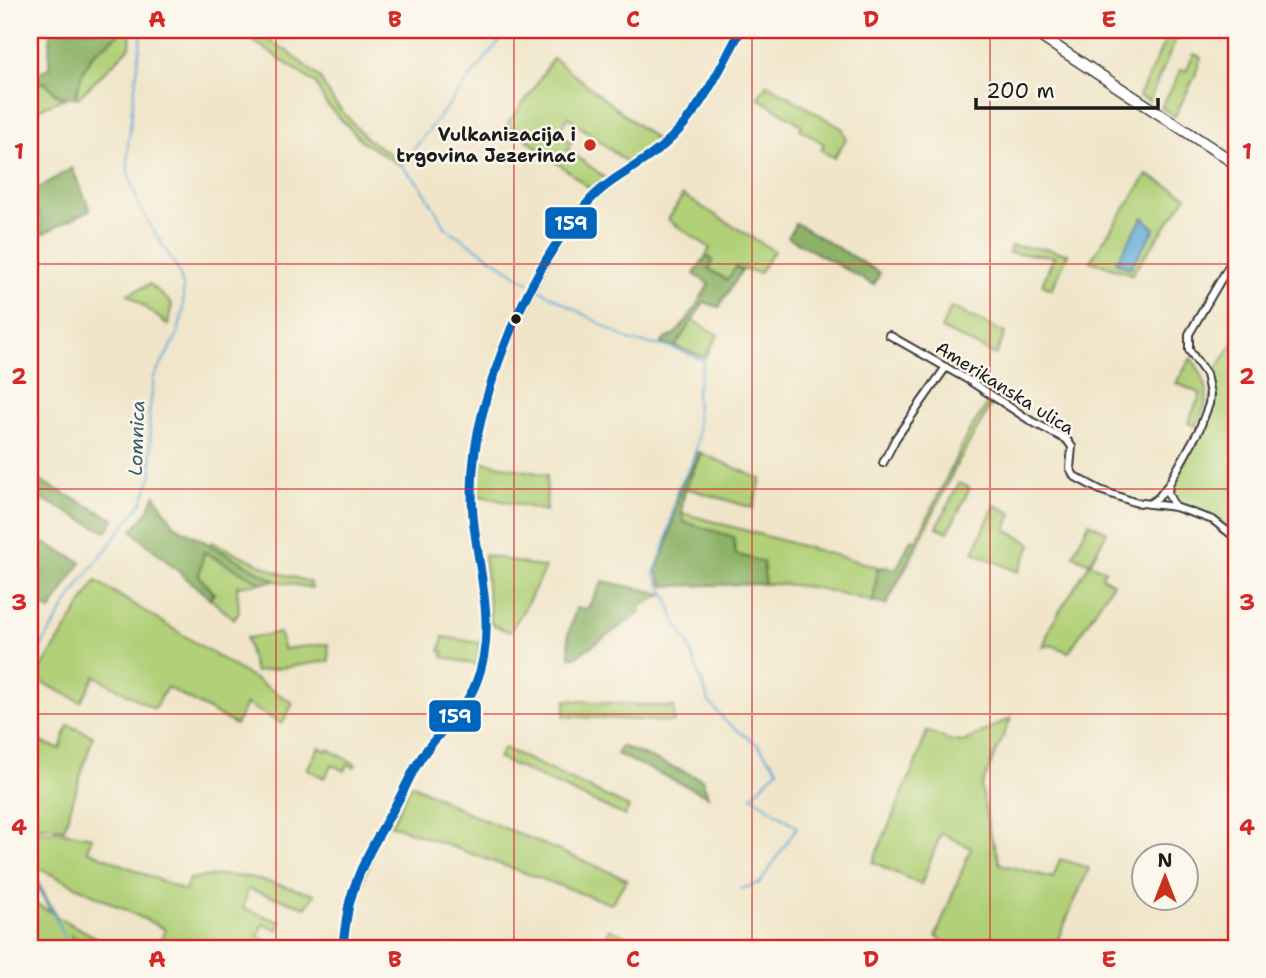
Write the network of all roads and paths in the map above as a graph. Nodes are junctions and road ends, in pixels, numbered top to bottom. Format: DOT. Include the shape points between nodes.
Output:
graph roads {
  1 [pos="741,30"];
  2 [pos="1031,30"];
  3 [pos="1236,164"];
  4 [pos="1236,254"];
  5 [pos="889,335"];
  6 [pos="946,367"];
  7 [pos="883,463"];
  8 [pos="1169,484"];
  9 [pos="1148,505"];
  10 [pos="1175,508"];
  11 [pos="1236,538"];
  12 [pos="342,948"];
  1 -- 12 [label="street" via="693,111 665,145 605,185 581,211 552,253 503,353 472,471 486,620 480,667 469,697 423,755 373,846 350,900"];
  2 -- 3 [label="main road"];
  4 -- 8 [label="street" via="1189,334 1189,350 1209,384 1209,404"];
  5 -- 6 [label="street, Amerikanska ulica"];
  6 -- 7 [label="street"];
  6 -- 9 [label="street, Amerikanska ulica" via="1067,440 1072,447 1074,476 1100,490"];
  8 -- 9 [label="street"];
  8 -- 10 [label="street"];
  9 -- 10 [label="street, Amerikanska ulica"];
  10 -- 11 [label="street, Amerikanska ulica" via="1213,520"];
}
